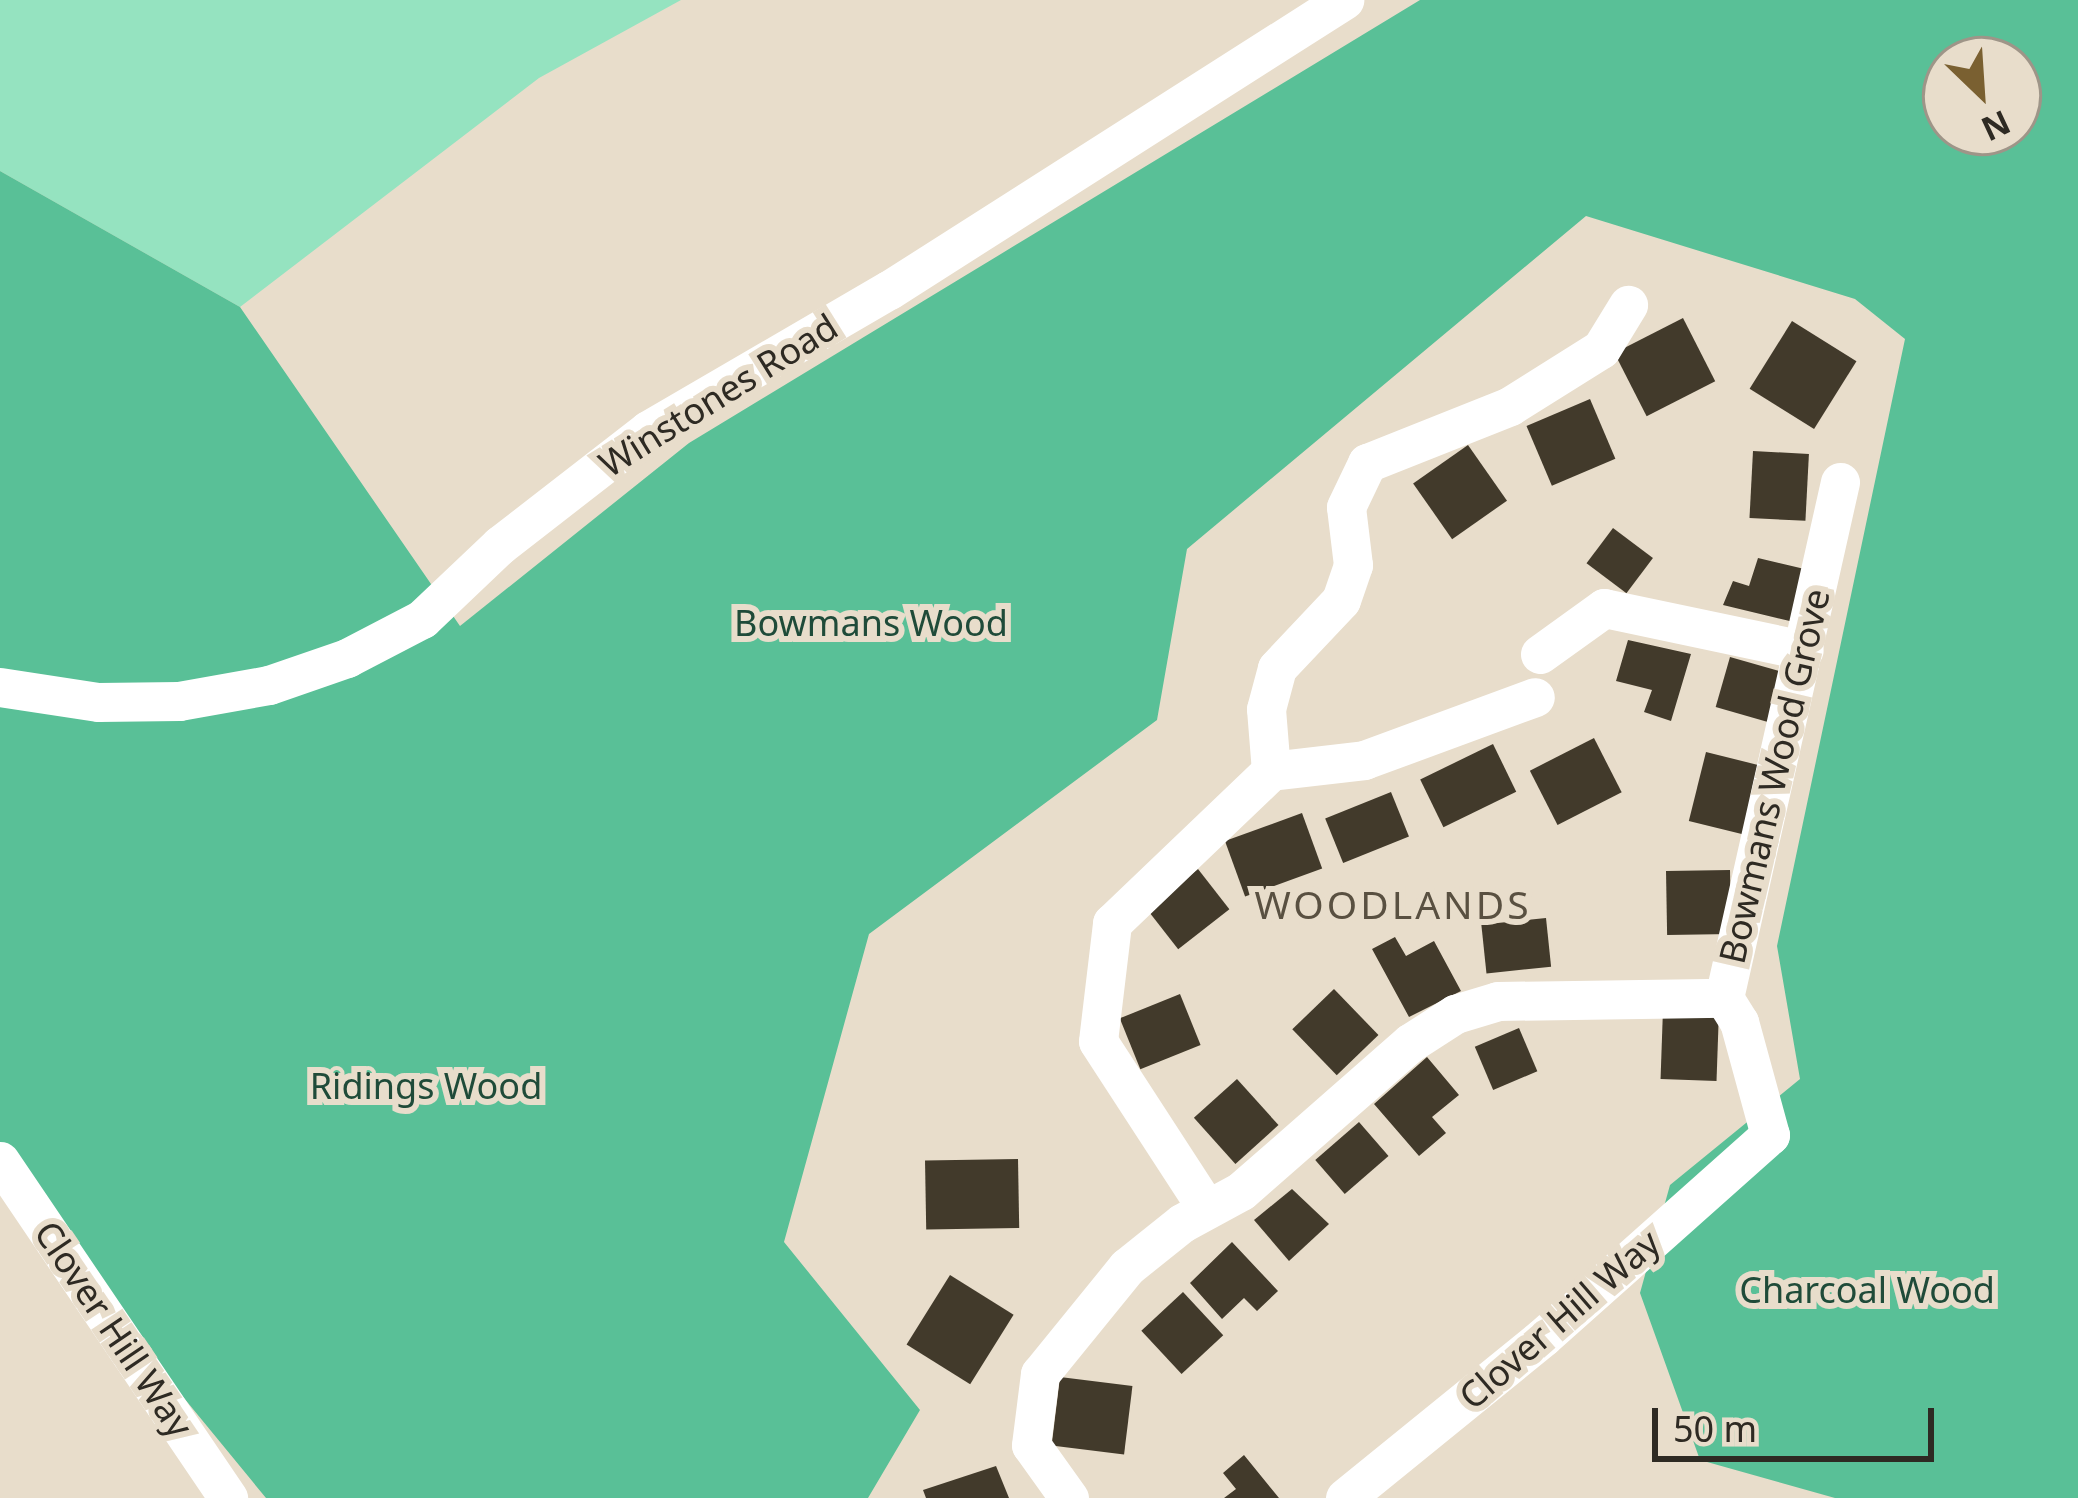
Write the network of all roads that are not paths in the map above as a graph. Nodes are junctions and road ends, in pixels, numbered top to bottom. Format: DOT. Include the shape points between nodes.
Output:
graph roads {
  1 [pos="1344,0"];
  2 [pos="1628,305"];
  3 [pos="1840,482"];
  4 [pos="1804,650"];
  5 [pos="1540,654"];
  6 [pos="0,688"];
  7 [pos="1535,697"];
  8 [pos="1271,771"];
  9 [pos="1724,998"];
  10 [pos="1770,1135"];
  11 [pos="0,1161"];
  12 [pos="1207,1209"];
  13 [pos="228,1498"];
  14 [pos="1069,1498"];
  15 [pos="1345,1498"];
  1 -- 6 [label="street, Winstones Road" via="889,290 648,430 500,545 422,619 347,658 269,685 178,701 98,702"];
  2 -- 8 [label="street" via="1601,349 1510,406 1367,463 1346,507 1353,565 1341,600 1277,668 1266,709"];
  3 -- 4 [label="street, Bowmans Wood Grove"];
  4 -- 5 [label="street" via="1604,608"];
  4 -- 9 [label="street, Bowmans Wood Grove"];
  7 -- 8 [label="street" via="1364,760"];
  8 -- 12 [label="street" via="1112,923 1100,978 1097,1041"];
  9 -- 10 [label="street, Bowmans Wood Grove" via="1739,1022"];
  9 -- 12 [label="street" via="1551,996 1455,1014 1241,1191"];
  10 -- 15 [label="street, Clover Hill Way" via="1544,1337"];
  11 -- 13 [label="street, Clover Hill Way"];
  12 -- 14 [label="street" via="1127,1267 1040,1374 1031,1445"];
}
